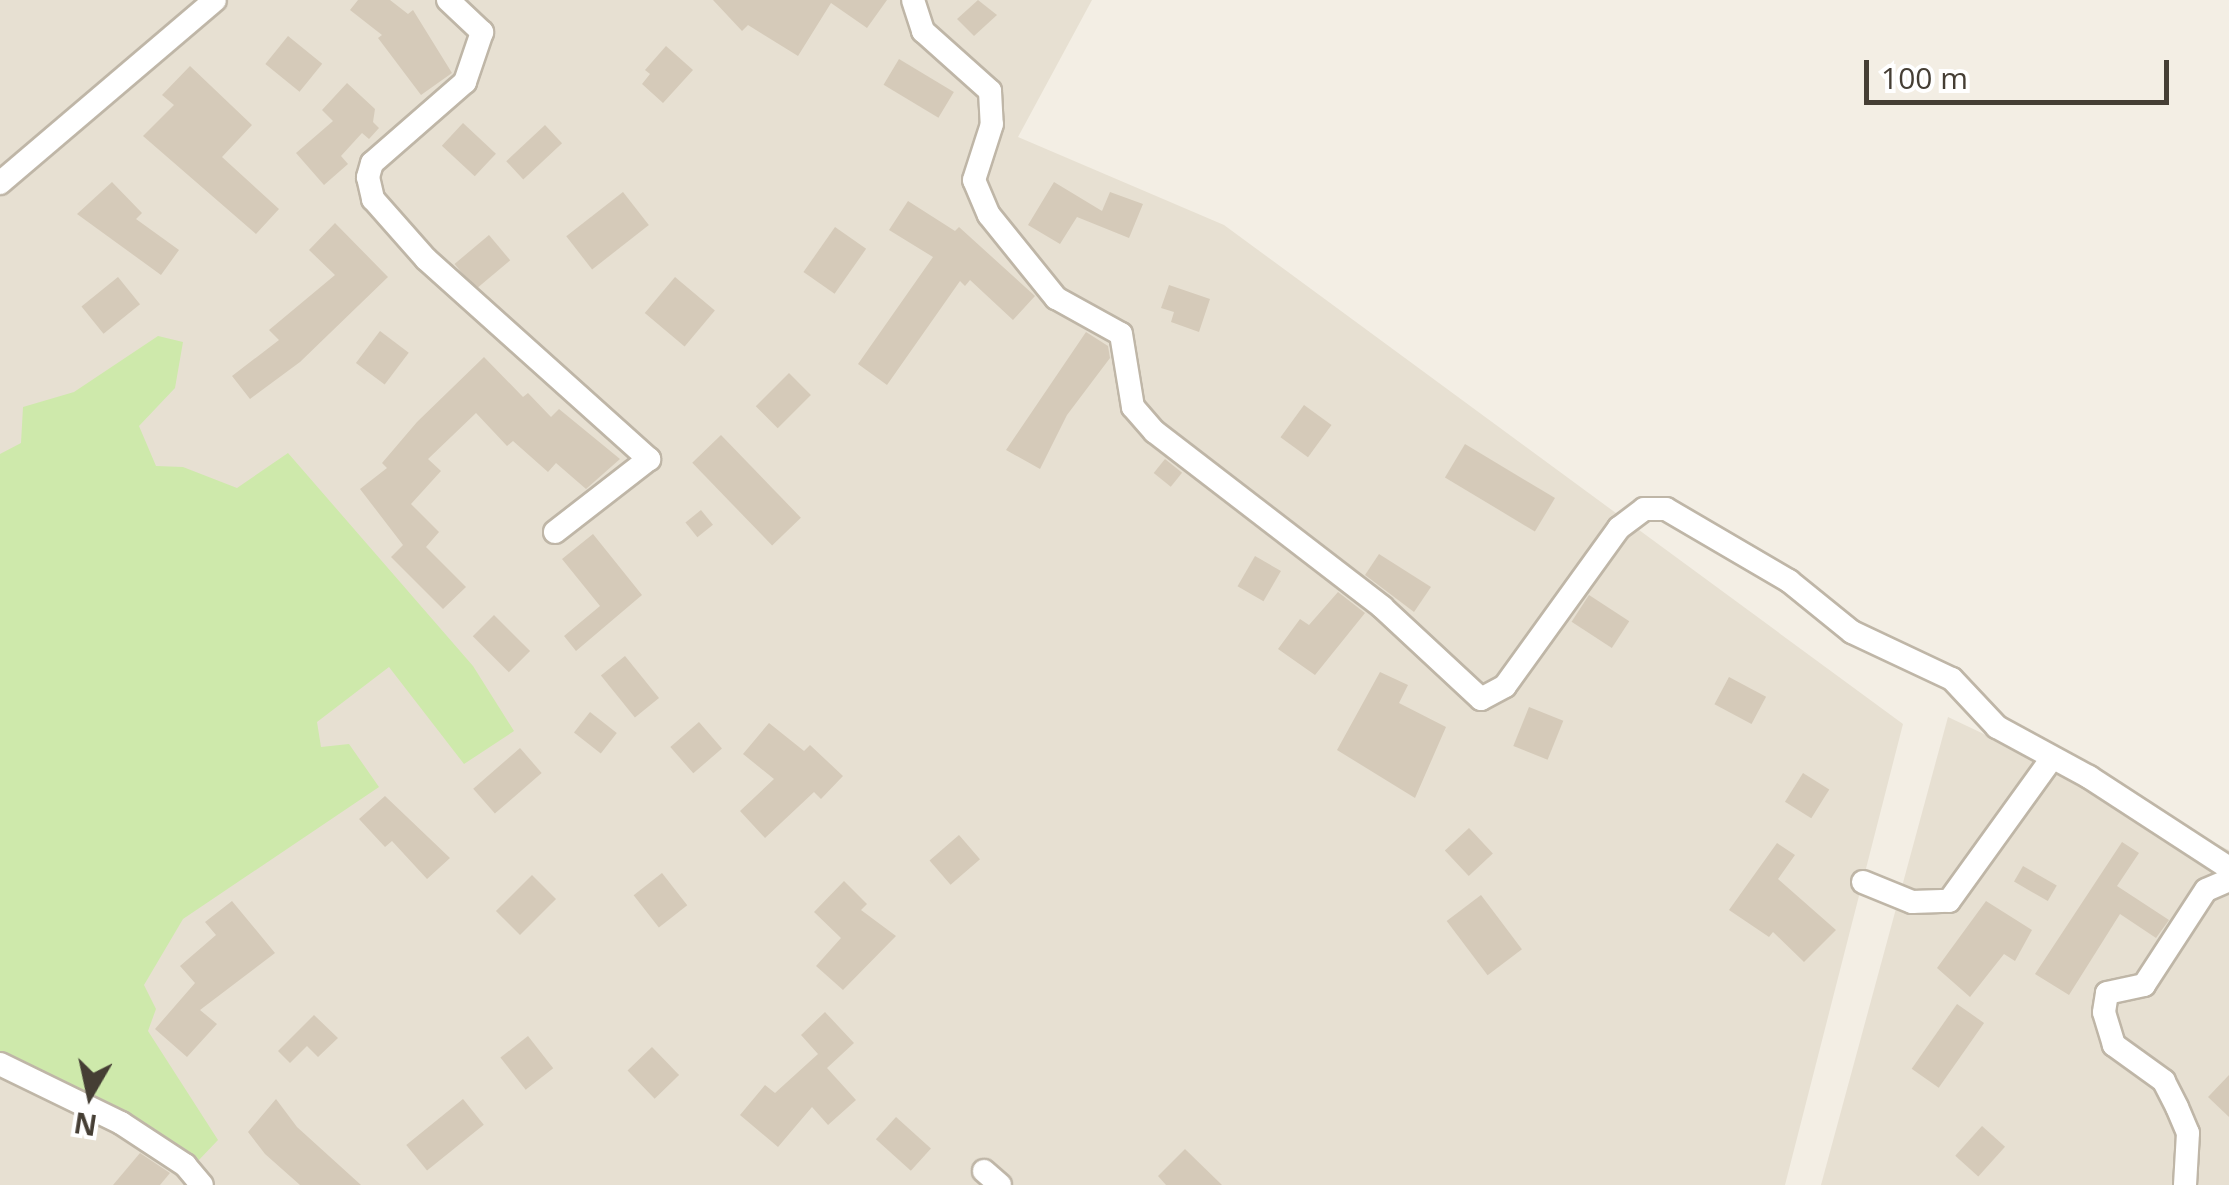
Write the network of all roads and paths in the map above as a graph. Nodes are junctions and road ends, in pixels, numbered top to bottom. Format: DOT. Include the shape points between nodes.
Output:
graph roads {
  1 [pos="216,0"];
  2 [pos="448,0"];
  3 [pos="914,0"];
  4 [pos="0,182"];
  5 [pos="555,532"];
  6 [pos="2050,761"];
  7 [pos="2229,868"];
  8 [pos="2229,880"];
  9 [pos="1863,882"];
  10 [pos="0,1064"];
  11 [pos="202,1185"];
  12 [pos="2185,1185"];
  1 -- 4 [label="street"];
  2 -- 5 [label="street" via="482,32 465,82 372,163 368,177 373,199 426,258 649,459"];
  3 -- 6 [label="street" via="923,31 990,91 992,124 974,180 988,215 1056,298 1121,334 1133,407 1155,432 1382,607 1481,699 1504,686 1619,528 1644,509 1666,509 1789,581 1852,632 1952,679 1997,727"];
  6 -- 7 [label="street" via="2089,777"];
  6 -- 9 [label="street" via="1949,900 1912,902"];
  8 -- 12 [label="street" via="2206,890 2144,985 2108,994 2104,1012 2114,1045 2164,1081 2177,1107 2188,1133"];
  10 -- 11 [label="street" via="121,1122"];
}
